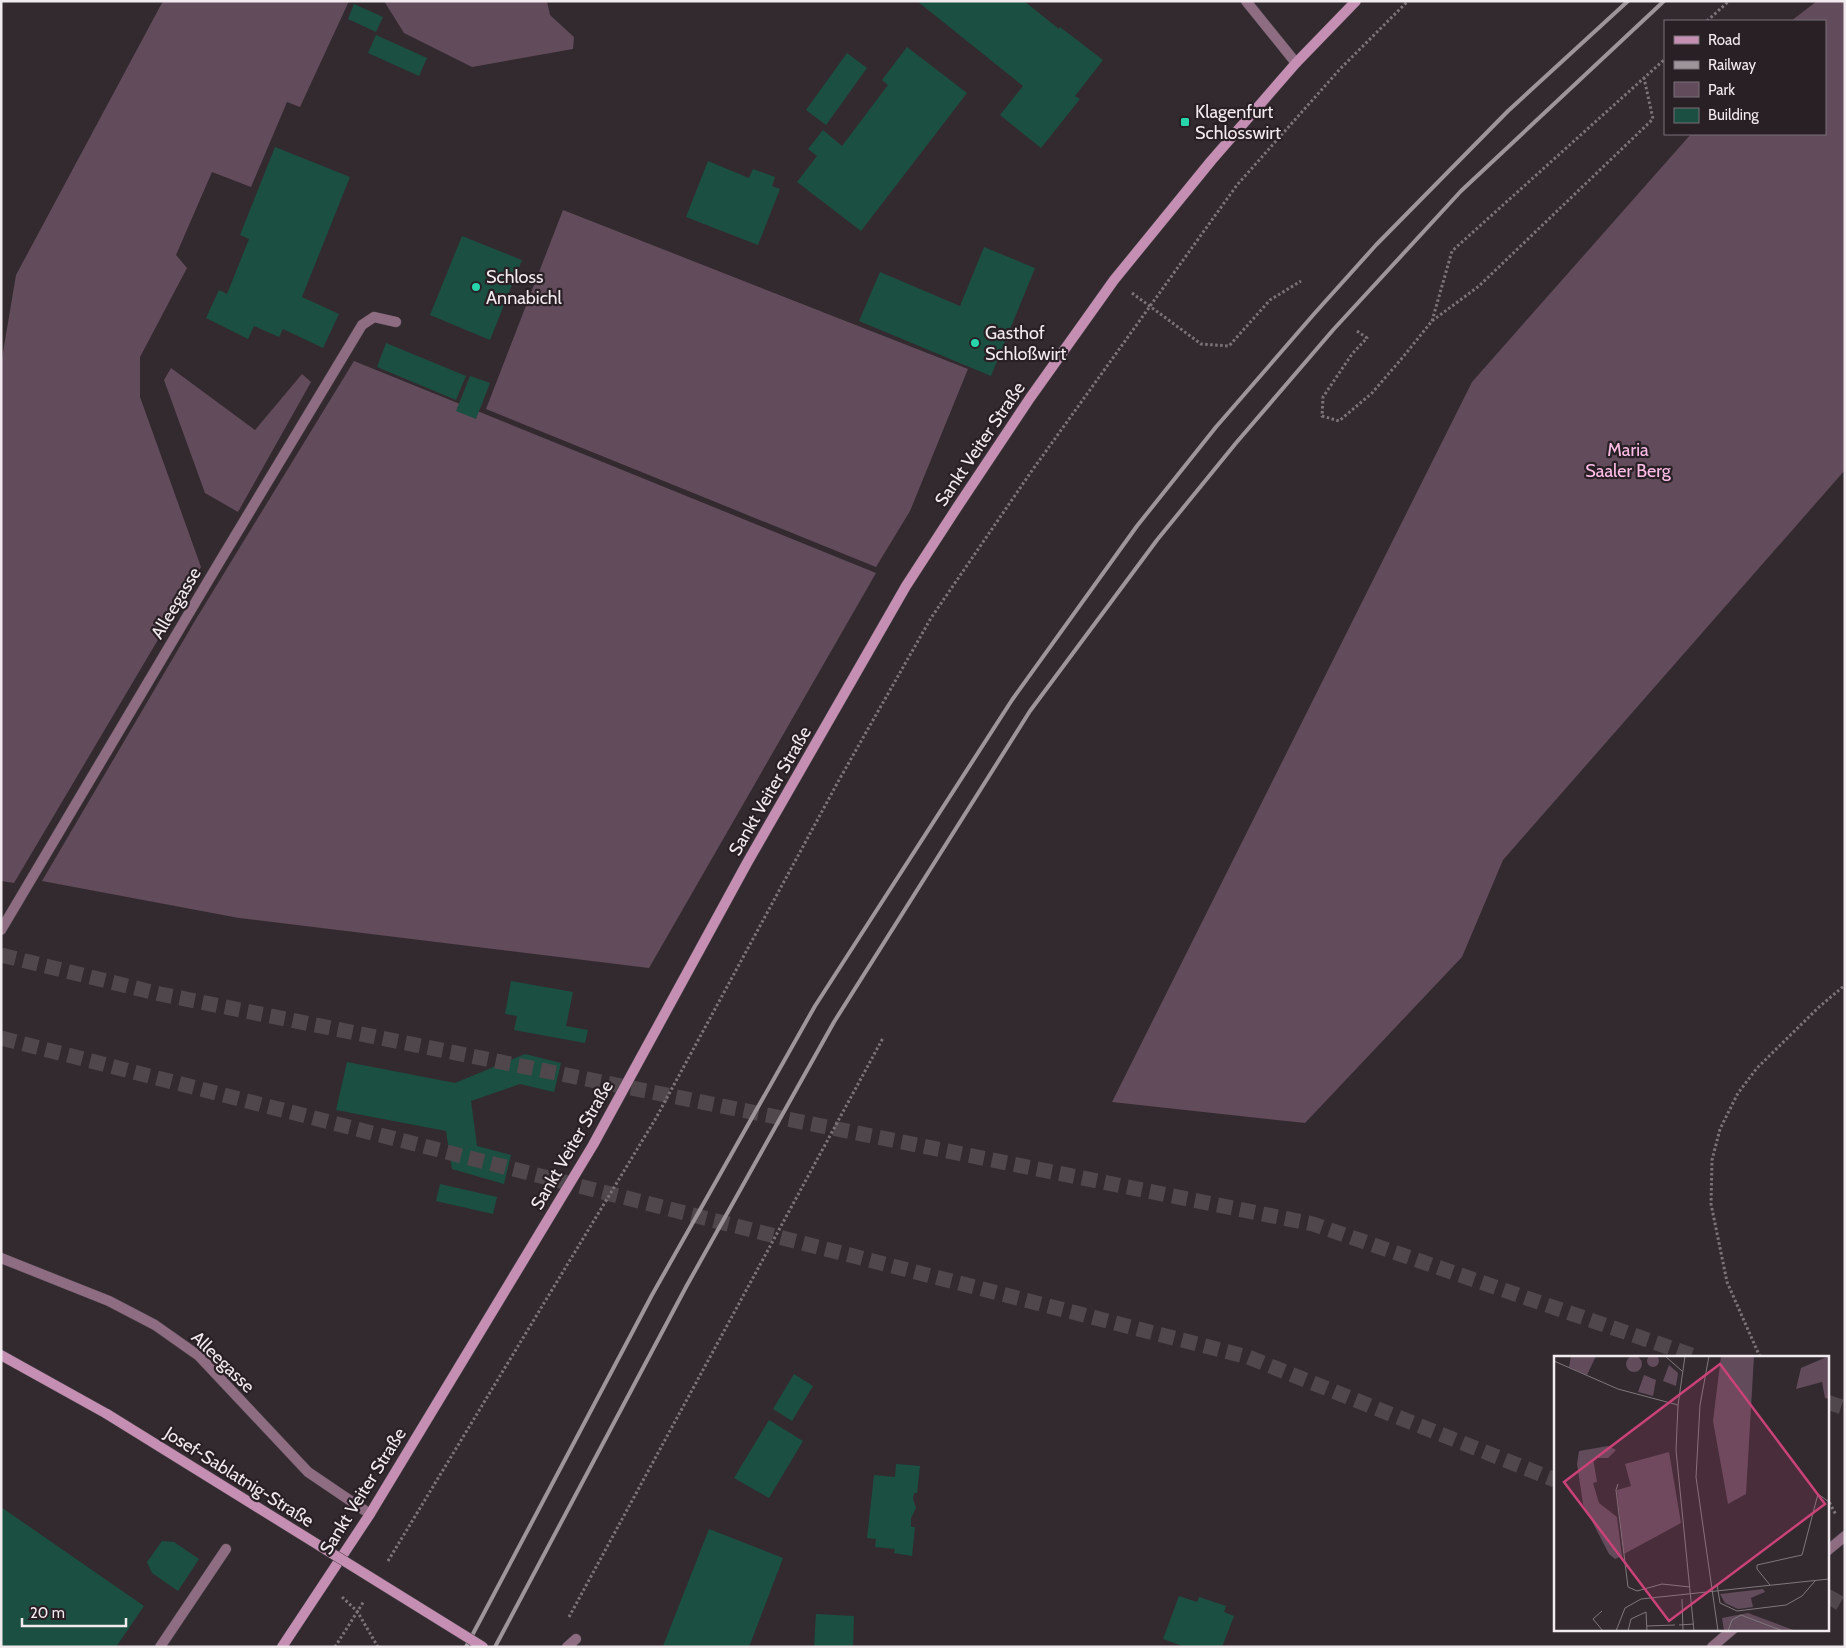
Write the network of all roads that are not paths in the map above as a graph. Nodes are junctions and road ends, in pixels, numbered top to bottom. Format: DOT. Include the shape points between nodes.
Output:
graph roads {
  1 [pos="1246,1"];
  2 [pos="1356,1"];
  3 [pos="1296,63"];
  4 [pos="396,322"];
  5 [pos="1,930"];
  6 [pos="1,1258"];
  7 [pos="1,1355"];
  8 [pos="370,1514"];
  9 [pos="1845,1536"];
  10 [pos="226,1549"];
  11 [pos="1828,1550"];
  12 [pos="1732,1630"];
  13 [pos="576,1639"];
  14 [pos="160,1647"];
  15 [pos="282,1647"];
  16 [pos="483,1647"];
  17 [pos="567,1647"];
  18 [pos="1712,1647"];
  1 -- 3 [label="street"];
  2 -- 3 [label="main road, Sankt Veiter Straße"];
  3 -- 8 [label="main road, Sankt Veiter Straße" via="1114,280 1030,398 906,586 747,863 593,1145"];
  4 -- 5 [label="street, Alleegasse" via="374,317 358,331"];
  6 -- 8 [label="street, Alleegasse" via="109,1301 155,1325 199,1356 308,1472"];
  7 -- 16 [label="main road, Josef-Sablatnig-Straße, bridge" via="107,1414"];
  8 -- 15 [label="main road, Sankt Veiter Straße"];
  9 -- 11 [label="street"];
  10 -- 14 [label="street"];
  12 -- 18 [label="street"];
  13 -- 17 [label="street"];
}
